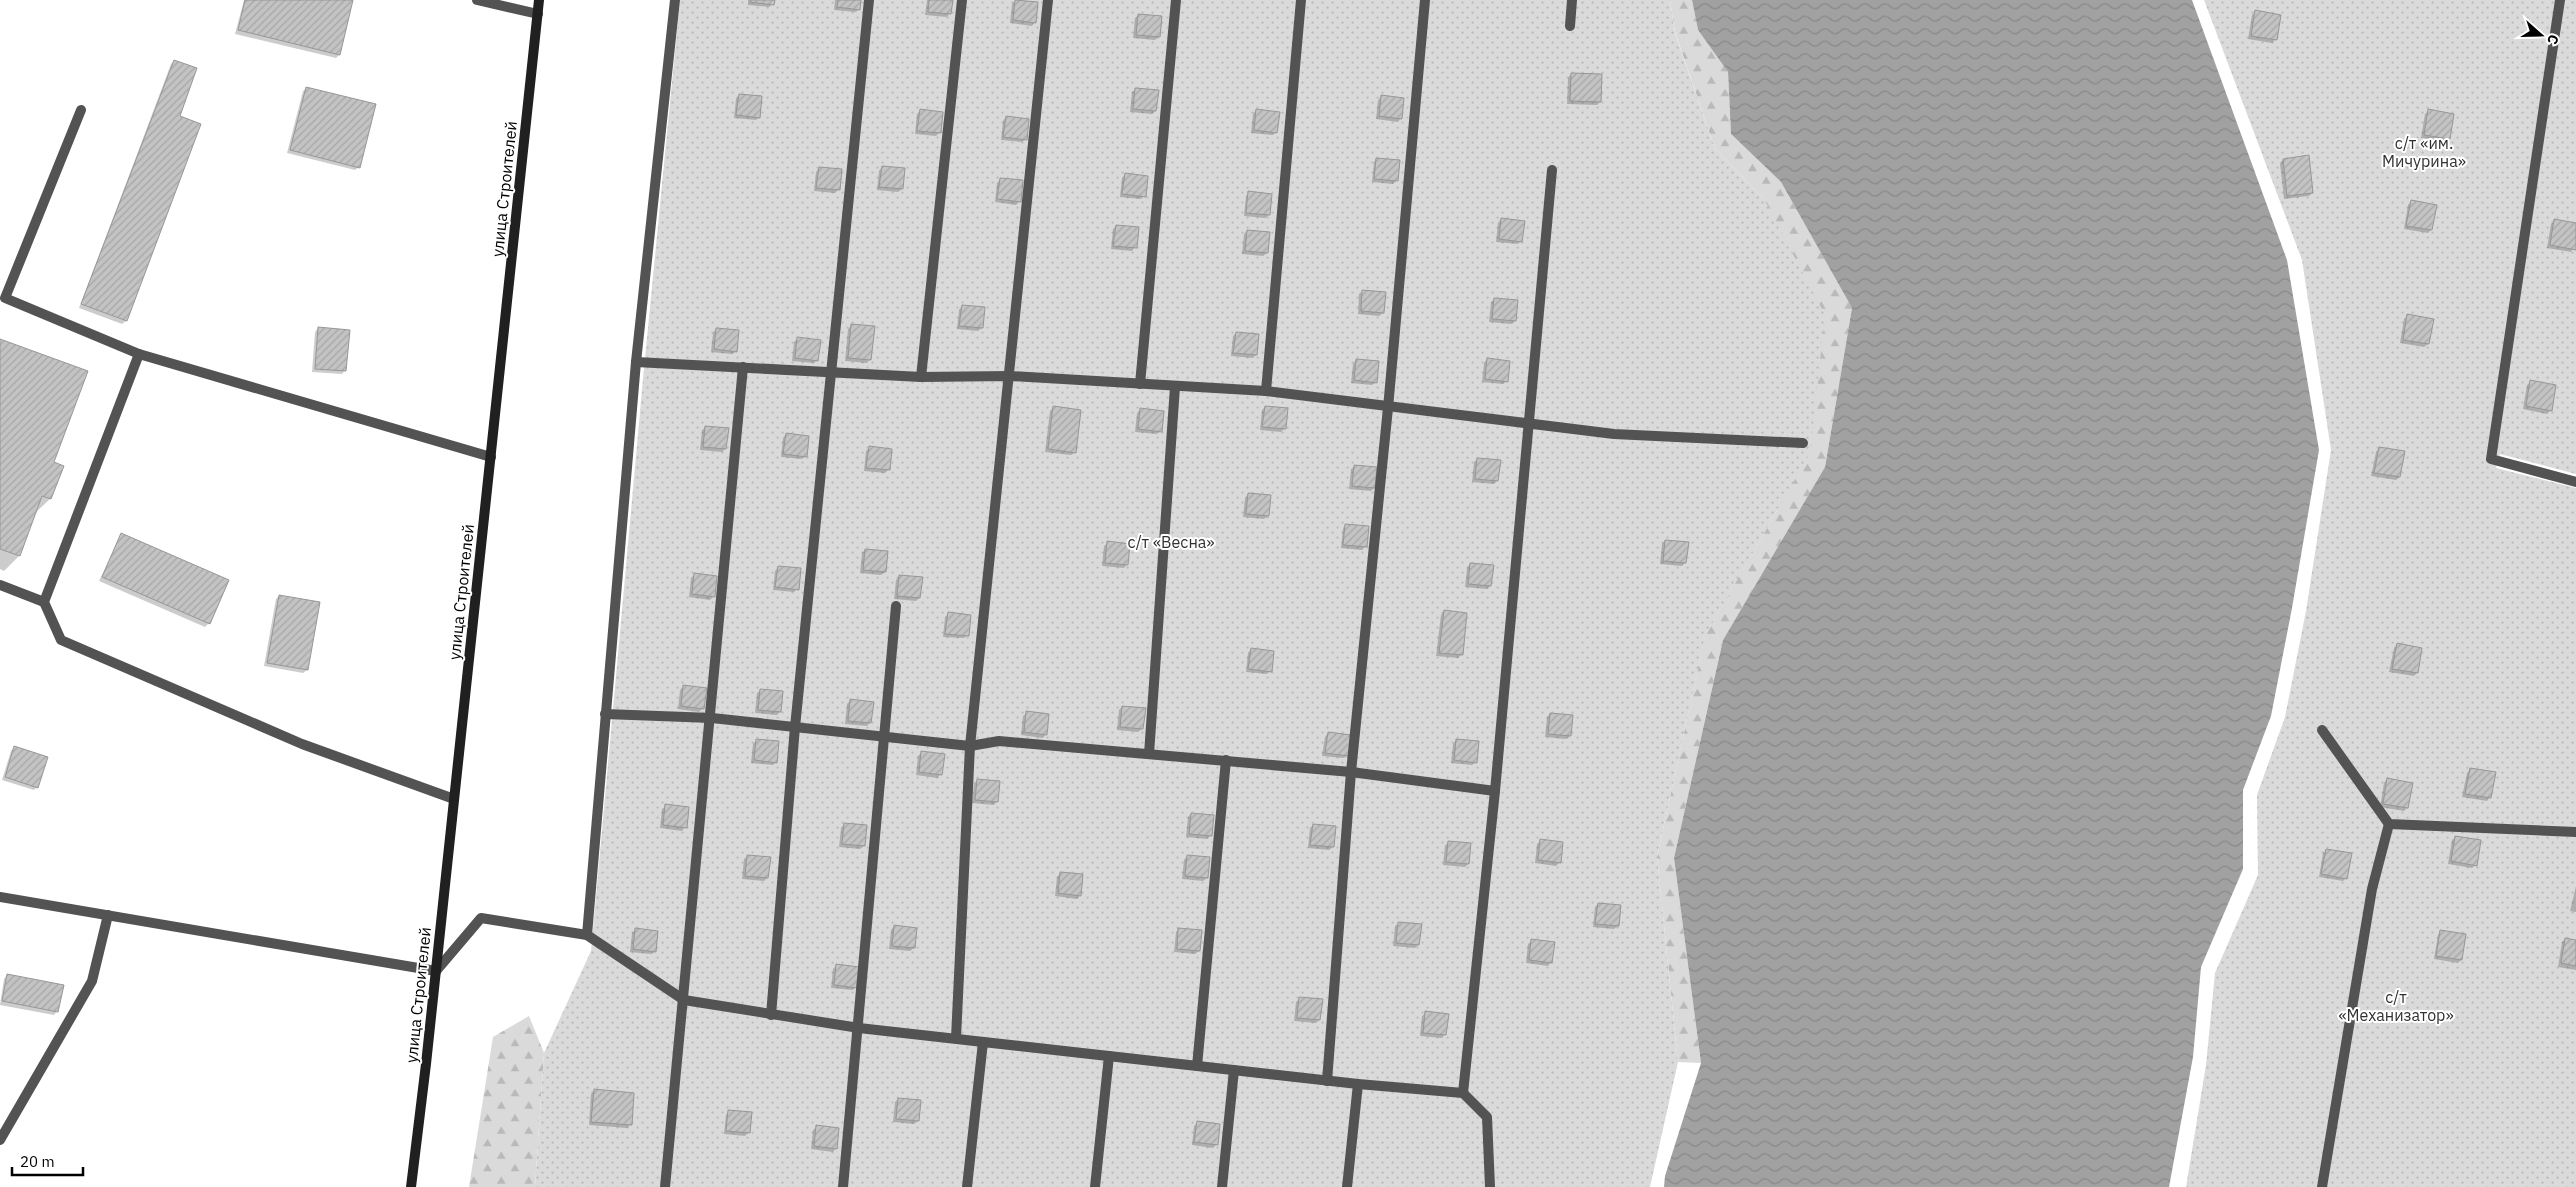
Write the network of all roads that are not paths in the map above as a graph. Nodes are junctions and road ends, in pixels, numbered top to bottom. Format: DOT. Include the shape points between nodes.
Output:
graph roads {
  1 [pos="477,0"];
  2 [pos="539,0"];
  3 [pos="675,0"];
  4 [pos="869,0"];
  5 [pos="962,0"];
  6 [pos="1048,0"];
  7 [pos="1176,0"];
  8 [pos="1301,0"];
  9 [pos="1425,0"];
  10 [pos="1572,0"];
  11 [pos="2560,0"];
  12 [pos="538,14"];
  13 [pos="1570,26"];
  14 [pos="80,110"];
  15 [pos="1552,170"];
  16 [pos="139,354"];
  17 [pos="636,362"];
  18 [pos="743,367"];
  19 [pos="831,372"];
  20 [pos="1010,376"];
  21 [pos="922,377"];
  22 [pos="1140,384"];
  23 [pos="1176,387"];
  24 [pos="1266,391"];
  25 [pos="1388,408"];
  26 [pos="1530,424"];
  27 [pos="1803,443"];
  28 [pos="491,457"];
  29 [pos="2576,482"];
  30 [pos="0,585"];
  31 [pos="44,602"];
  32 [pos="896,606"];
  33 [pos="605,714"];
  34 [pos="712,718"];
  35 [pos="795,728"];
  36 [pos="2322,730"];
  37 [pos="886,738"];
  38 [pos="970,746"];
  39 [pos="1149,754"];
  40 [pos="1226,760"];
  41 [pos="1351,772"];
  42 [pos="1495,791"];
  43 [pos="454,799"];
  44 [pos="2389,824"];
  45 [pos="2576,832"];
  46 [pos="0,897"];
  47 [pos="108,916"];
  48 [pos="587,935"];
  49 [pos="436,971"];
  50 [pos="684,1000"];
  51 [pos="771,1015"];
  52 [pos="859,1028"];
  53 [pos="956,1038"];
  54 [pos="983,1042"];
  55 [pos="1109,1056"];
  56 [pos="1197,1066"];
  57 [pos="1234,1070"];
  58 [pos="1327,1080"];
  59 [pos="1358,1084"];
  60 [pos="1462,1093"];
  61 [pos="0,1140"];
  62 [pos="411,1187"];
  63 [pos="665,1187"];
  64 [pos="843,1187"];
  65 [pos="967,1187"];
  66 [pos="1095,1187"];
  67 [pos="1222,1187"];
  68 [pos="1347,1187"];
  69 [pos="1490,1187"];
  70 [pos="2322,1187"];
  1 -- 12 [label="street"];
  2 -- 12 [label="main road, улица Строителей"];
  3 -- 17 [label="street"];
  4 -- 19 [label="street"];
  5 -- 21 [label="street"];
  6 -- 20 [label="street"];
  7 -- 22 [label="street"];
  8 -- 24 [label="street"];
  9 -- 25 [label="street"];
  10 -- 13 [label="street"];
  11 -- 29 [label="street" via="2491,459"];
  12 -- 28 [label="main road, улица Строителей"];
  14 -- 16 [label="street" via="6,298"];
  15 -- 26 [label="street"];
  16 -- 28 [label="street"];
  16 -- 31 [label="street"];
  17 -- 18 [label="street"];
  17 -- 33 [label="street"];
  18 -- 19 [label="street"];
  18 -- 34 [label="street"];
  19 -- 21 [label="street"];
  19 -- 35 [label="street"];
  20 -- 21 [label="street"];
  20 -- 22 [label="street"];
  20 -- 38 [label="street"];
  22 -- 23 [label="street"];
  23 -- 24 [label="street"];
  23 -- 39 [label="street"];
  24 -- 25 [label="street"];
  25 -- 26 [label="street"];
  25 -- 41 [label="street"];
  26 -- 27 [label="street" via="1614,434"];
  26 -- 42 [label="street"];
  28 -- 43 [label="main road, улица Строителей"];
  30 -- 31 [label="street"];
  31 -- 43 [label="street" via="61,640 302,744"];
  32 -- 37 [label="street"];
  33 -- 34 [label="street"];
  33 -- 48 [label="street"];
  34 -- 35 [label="street"];
  34 -- 50 [label="street"];
  35 -- 37 [label="street"];
  35 -- 51 [label="street"];
  36 -- 44 [label="street"];
  37 -- 38 [label="street"];
  37 -- 52 [label="street"];
  38 -- 39 [label="street" via="999,741"];
  38 -- 53 [label="street"];
  39 -- 40 [label="street"];
  40 -- 41 [label="street"];
  40 -- 56 [label="street"];
  41 -- 42 [label="street"];
  41 -- 58 [label="street"];
  42 -- 60 [label="street"];
  43 -- 49 [label="main road, улица Строителей"];
  44 -- 45 [label="street"];
  44 -- 70 [label="street" via="2372,890"];
  46 -- 47 [label="street"];
  47 -- 49 [label="street"];
  47 -- 61 [label="street" via="92,981"];
  48 -- 49 [label="street" via="481,918"];
  48 -- 50 [label="street"];
  49 -- 62 [label="main road, улица Строителей"];
  50 -- 51 [label="street"];
  50 -- 63 [label="street"];
  51 -- 52 [label="street"];
  52 -- 53 [label="street"];
  52 -- 64 [label="street"];
  53 -- 54 [label="street"];
  54 -- 55 [label="street"];
  54 -- 65 [label="street"];
  55 -- 56 [label="street"];
  55 -- 66 [label="street"];
  56 -- 57 [label="street"];
  57 -- 58 [label="street"];
  57 -- 67 [label="street"];
  58 -- 59 [label="street"];
  59 -- 60 [label="street"];
  59 -- 68 [label="street"];
  60 -- 69 [label="street" via="1487,1117"];
}
